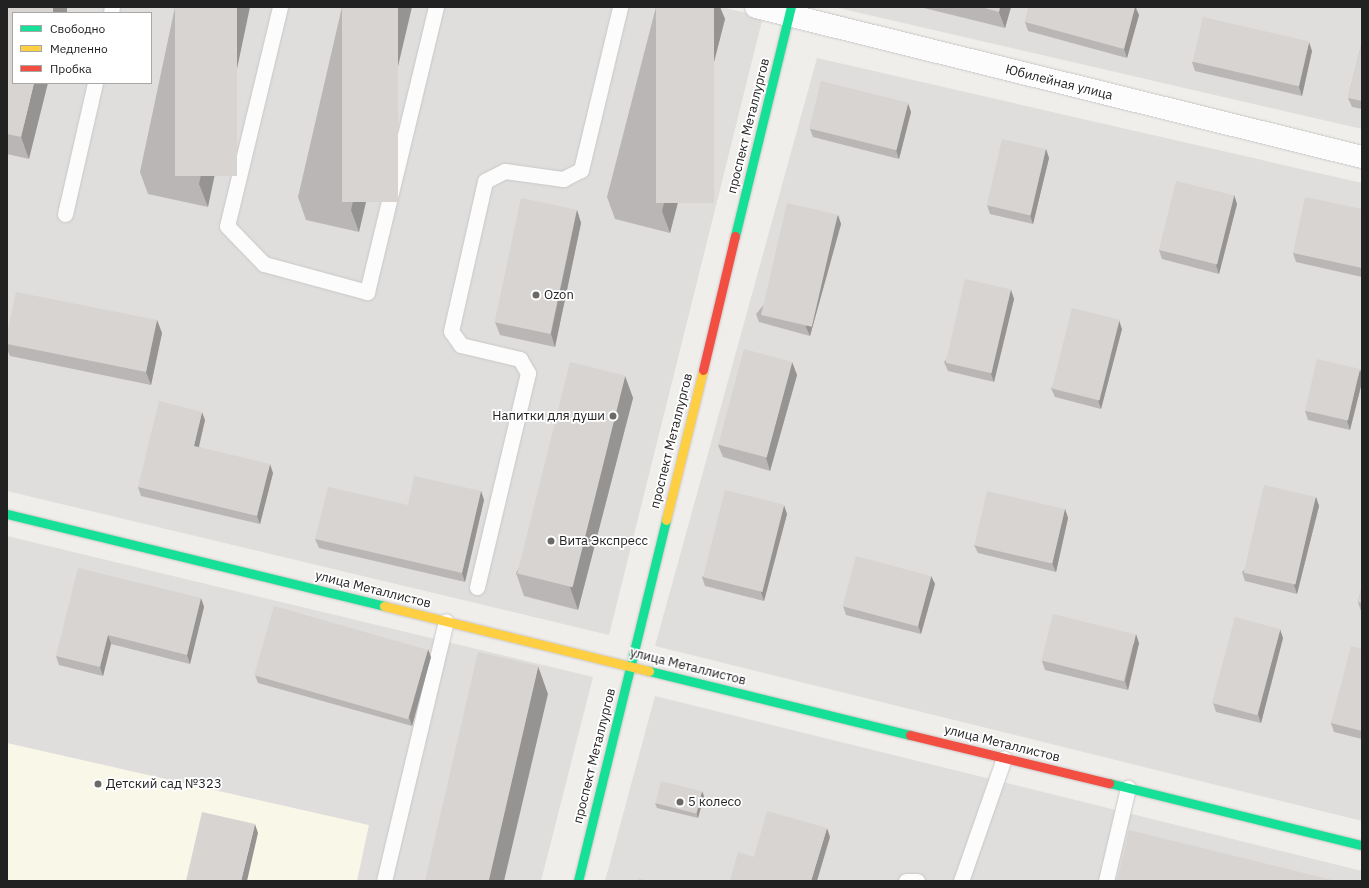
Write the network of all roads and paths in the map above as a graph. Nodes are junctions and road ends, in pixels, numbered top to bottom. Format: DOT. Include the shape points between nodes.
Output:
graph roads {
  1 [pos="280,7"];
  2 [pos="436,7"];
  3 [pos="620,7"];
  4 [pos="756,7"];
  5 [pos="790,11"];
  6 [pos="95,84"];
  7 [pos="1362,157"];
  8 [pos="65,214"];
  9 [pos="7,514"];
  10 [pos="477,587"];
  11 [pos="446,621"];
  12 [pos="630,666"];
  13 [pos="1004,758"];
  14 [pos="1128,788"];
  15 [pos="1362,845"];
  16 [pos="384,881"];
  17 [pos="578,881"];
  18 [pos="906,881"];
  19 [pos="917,881"];
  20 [pos="961,881"];
  21 [pos="1106,881"];
  1 -- 2 [label="lane" via="227,226 264,264 367,292"];
  3 -- 10 [label="lane" via="581,170 563,178 504,171 485,181 451,331 461,345 520,359 528,373"];
  4 -- 5 [label="street, Юбилейная улица"];
  5 -- 7 [label="street, Юбилейная улица"];
  5 -- 12 [label="street, проспект Металлургов"];
  6 -- 8 [label="lane"];
  9 -- 11 [label="street, улица Металлистов"];
  11 -- 12 [label="street, улица Металлистов"];
  11 -- 16 [label="lane"];
  12 -- 13 [label="street, улица Металлистов"];
  12 -- 17 [label="street, проспект Металлургов"];
  13 -- 14 [label="street, улица Металлистов"];
  13 -- 20 [label="lane"];
  14 -- 15 [label="street, улица Металлистов"];
  14 -- 21 [label="lane"];
  18 -- 19 [label="lane"];
}
